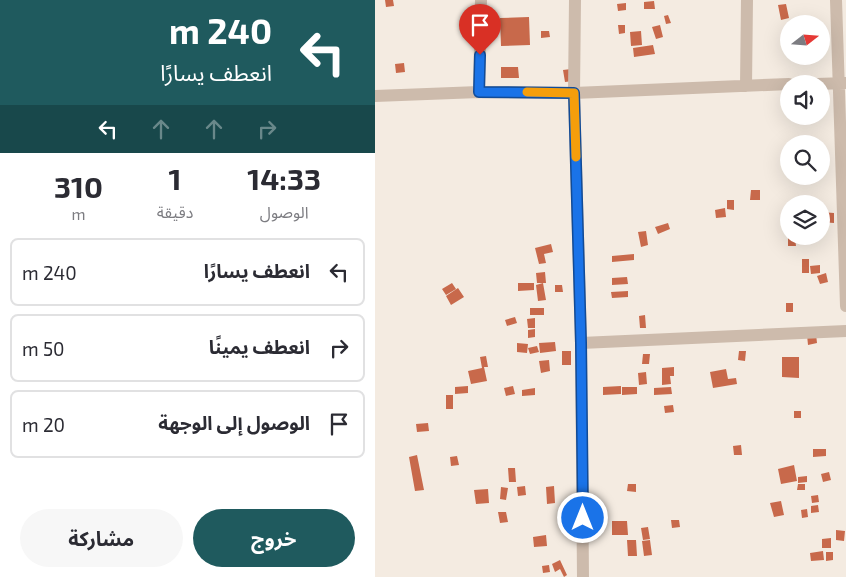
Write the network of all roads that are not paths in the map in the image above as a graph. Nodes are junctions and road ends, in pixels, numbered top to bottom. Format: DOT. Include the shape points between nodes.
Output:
graph roads {
  1 [pos="481,0"];
  2 [pos="575,0"];
  3 [pos="747,0"];
  4 [pos="836,0"];
  5 [pos="843,83"];
  6 [pos="780,84"];
  7 [pos="830,84"];
  8 [pos="746,86"];
  9 [pos="479,92"];
  10 [pos="574,93"];
  11 [pos="375,96"];
  12 [pos="846,306"];
  13 [pos="846,331"];
  14 [pos="581,343"];
  15 [pos="583,577"];
  1 -- 9 [label="street"];
  2 -- 10 [label="street"];
  3 -- 8 [label="street"];
  4 -- 5 [label="street"];
  5 -- 7 [label="street"];
  5 -- 12 [label="street"];
  6 -- 8 [label="street"];
  8 -- 10 [label="street"];
  9 -- 10 [label="street"];
  9 -- 11 [label="street"];
  10 -- 14 [label="street"];
  13 -- 14 [label="street"];
  14 -- 15 [label="street"];
}
